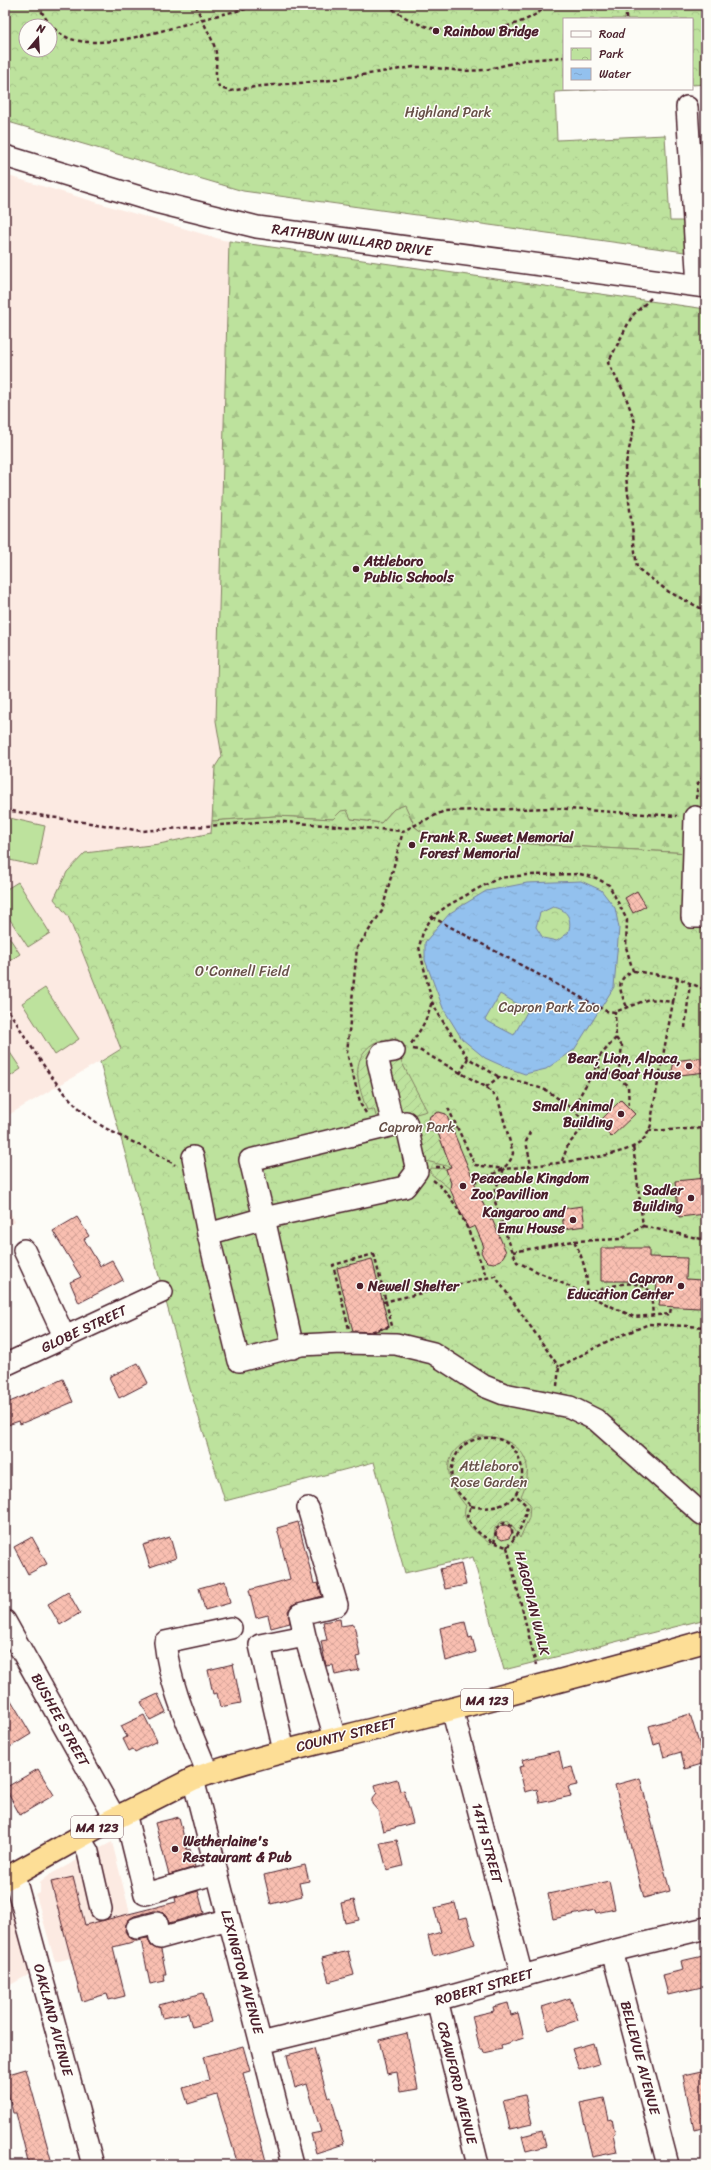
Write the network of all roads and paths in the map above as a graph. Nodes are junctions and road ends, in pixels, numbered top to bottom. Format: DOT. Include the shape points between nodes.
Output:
graph roads {
  1 [pos="38,5"];
  2 [pos="196,5"];
  3 [pos="263,5"];
  4 [pos="387,5"];
  5 [pos="548,5"];
  6 [pos="626,5"];
  7 [pos="626,18"];
  8 [pos="201,20"];
  9 [pos="563,57"];
  10 [pos="688,107"];
  11 [pos="5,156"];
  12 [pos="702,286"];
  13 [pos="653,297"];
  14 [pos="706,612"];
  15 [pos="706,774"];
  16 [pos="5,810"];
  17 [pos="695,817"];
  18 [pos="403,831"];
  19 [pos="432,917"];
  20 [pos="706,918"];
  21 [pos="633,971"];
  22 [pos="678,978"];
  23 [pos="690,983"];
  24 [pos="706,990"];
  25 [pos="432,1000"];
  26 [pos="673,1002"];
  27 [pos="5,1005"];
  28 [pos="627,1007"];
  29 [pos="615,1012"];
  30 [pos="685,1028"];
  31 [pos="616,1038"];
  32 [pos="394,1051"];
  33 [pos="468,1058"];
  34 [pos="597,1066"];
  35 [pos="460,1074"];
  36 [pos="499,1077"];
  37 [pos="618,1078"];
  38 [pos="486,1087"];
  39 [pos="448,1108"];
  40 [pos="629,1108"];
  41 [pos="572,1109"];
  42 [pos="384,1127"];
  43 [pos="706,1128"];
  44 [pos="648,1131"];
  45 [pos="530,1132"];
  46 [pos="633,1146"];
  47 [pos="193,1157"];
  48 [pos="562,1161"];
  49 [pos="531,1165"];
  50 [pos="428,1166"];
  51 [pos="444,1167"];
  52 [pos="504,1169"];
  53 [pos="427,1176"];
  54 [pos="197,1180"];
  55 [pos="474,1182"];
  56 [pos="264,1218"];
  57 [pos="643,1226"];
  58 [pos="208,1234"];
  59 [pos="706,1240"];
  60 [pos="574,1241"];
  61 [pos="24,1250"];
  62 [pos="513,1252"];
  63 [pos="487,1278"];
  64 [pos="162,1292"];
  65 [pos="586,1295"];
  66 [pos="387,1301"];
  67 [pos="383,1302"];
  68 [pos="671,1307"];
  69 [pos="653,1316"];
  70 [pos="706,1327"];
  71 [pos="65,1338"];
  72 [pos="293,1348"];
  73 [pos="5,1365"];
  74 [pos="559,1367"];
  75 [pos="556,1404"];
  76 [pos="515,1494"];
  77 [pos="471,1506"];
  78 [pos="308,1508"];
  79 [pos="705,1517"];
  80 [pos="515,1538"];
  81 [pos="494,1543"];
  82 [pos="508,1547"];
  83 [pos="5,1621"];
  84 [pos="231,1628"];
  85 [pos="305,1636"];
  86 [pos="706,1641"];
  87 [pos="536,1665"];
  88 [pos="452,1709"];
  89 [pos="335,1738"];
  90 [pos="284,1751"];
  91 [pos="200,1777"];
  92 [pos="120,1816"];
  93 [pos="79,1838"];
  94 [pos="217,1874"];
  95 [pos="9,1877"];
  96 [pos="101,1909"];
  97 [pos="229,1919"];
  98 [pos="137,1928"];
  99 [pos="706,1928"];
  100 [pos="612,1951"];
  101 [pos="522,1976"];
  102 [pos="437,2000"];
  103 [pos="261,2042"];
  104 [pos="93,2165"];
  105 [pos="292,2165"];
  106 [pos="478,2165"];
  107 [pos="668,2165"];
  1 -- 8 [label="path" via="48,23 62,35 80,41 107,41 164,32"];
  2 -- 8 [label="path"];
  3 -- 8 [label="path"];
  4 -- 5 [label="path" via="410,20 444,30 507,28"];
  6 -- 7 [label="path"];
  8 -- 9 [label="path" via="215,49 215,81 220,88 230,91 324,81 421,66 462,71 486,70 524,60"];
  10 -- 12 [label="street"];
  11 -- 12 [label="street, RATHBUN WILLARD DRIVE" via="156,202 257,227"];
  13 -- 14 [label="path" via="632,316 608,363 624,392 635,422 625,468 637,568 669,592"];
  15 -- 17 [label="path" via="698,783"];
  16 -- 18 [label="path" via="142,831 272,821"];
  17 -- 18 [label="path" via="553,808 444,811"];
  17 -- 20 [label="street" via="692,917"];
  18 -- 42 [label="path" via="382,911 357,948 347,1053 361,1105"];
  19 -- 21 [label="path" via="499,878 580,874 596,878 609,885 627,920 626,947"];
  19 -- 25 [label="path" via="422,932 419,947"];
  19 -- 29 [label="path" via="606,1011"];
  21 -- 22 [label="path"];
  21 -- 28 [label="path" via="625,975 620,982 621,993"];
  22 -- 23 [label="path"];
  22 -- 26 [label="path"];
  23 -- 24 [label="path"];
  23 -- 30 [label="path"];
  25 -- 33 [label="path" via="442,1020"];
  25 -- 35 [label="path" via="423,1028 408,1048 419,1050"];
  26 -- 28 [label="path" via="649,999"];
  26 -- 44 [label="path" via="652,1115 653,1122"];
  27 -- 54 [label="path" via="62,1092 106,1129 162,1155"];
  28 -- 29 [label="path"];
  29 -- 31 [label="path"];
  31 -- 34 [label="path" via="600,1056"];
  31 -- 37 [label="path" via="622,1046"];
  32 -- 42 [label="street" via="382,1053 378,1061"];
  33 -- 35 [label="path"];
  33 -- 36 [label="path"];
  34 -- 37 [label="path"];
  34 -- 41 [label="path"];
  35 -- 38 [label="path"];
  36 -- 38 [label="path"];
  36 -- 41 [label="path" via="548,1090"];
  37 -- 40 [label="path" via="628,1086"];
  38 -- 52 [label="path" via="498,1099 513,1153 511,1161"];
  39 -- 52 [label="path" via="475,1165"];
  41 -- 48 [label="path" via="587,1123 568,1145"];
  42 -- 56 [label="street" via="250,1160"];
  42 -- 56 [label="street" via="406,1122 417,1171 405,1187"];
  43 -- 44 [label="path"];
  44 -- 46 [label="path" via="642,1142"];
  45 -- 49 [label="path" via="526,1142"];
  46 -- 48 [label="path" via="618,1154"];
  46 -- 57 [label="path"];
  47 -- 54 [label="street"];
  48 -- 49 [label="path"];
  49 -- 52 [label="path"];
  50 -- 51 [label="path"];
  52 -- 55 [label="path"];
  52 -- 62 [label="path" via="493,1196"];
  53 -- 63 [label="path" via="441,1187 458,1207"];
  54 -- 58 [label="street"];
  56 -- 58 [label="street"];
  56 -- 72 [label="street"];
  57 -- 59 [label="path"];
  57 -- 60 [label="path" via="621,1239"];
  58 -- 72 [label="street" via="239,1361"];
  60 -- 62 [label="path"];
  60 -- 65 [label="path" via="588,1287"];
  61 -- 71 [label="street"];
  62 -- 65 [label="path" via="517,1262"];
  63 -- 66 [label="path"];
  63 -- 74 [label="path" via="495,1276"];
  64 -- 71 [label="street, GLOBE STREET"];
  65 -- 69 [label="path" via="634,1317"];
  65 -- 69 [label="path" via="611,1286 646,1286 651,1292"];
  66 -- 66 [label="path" via="374,1254 333,1265 351,1337 392,1326"];
  66 -- 67 [label="path"];
  68 -- 69 [label="path" via="670,1314"];
  70 -- 74 [label="path" via="648,1324 608,1341"];
  71 -- 73 [label="street, GLOBE STREET"];
  72 -- 75 [label="street" via="301,1345 341,1343 410,1346 433,1353 491,1389"];
  74 -- 75 [label="path"];
  75 -- 79 [label="street" via="570,1407 596,1420"];
  76 -- 77 [label="path" via="506,1503 494,1508"];
  76 -- 77 [label="path" via="524,1476 516,1451 508,1444 494,1439 478,1439 466,1443 456,1454 452,1470 454,1487"];
  76 -- 80 [label="path" via="527,1506 524,1521"];
  77 -- 81 [label="path" via="467,1516 470,1524"];
  78 -- 85 [label="street" via="336,1605 300,1614"];
  80 -- 81 [label="path" via="510,1526 505,1523 499,1525 496,1530"];
  80 -- 82 [label="path"];
  81 -- 82 [label="path"];
  82 -- 87 [label="path, HAGOPIAN WALK"];
  83 -- 92 [label="street, BUSHEE STREET"];
  84 -- 91 [label="street, LEXINGTON AVENUE" via="165,1642 167,1659"];
  85 -- 89 [label="street"];
  85 -- 90 [label="street" via="260,1645"];
  86 -- 88 [label="highway, COUNTY STREET / MA 123"];
  88 -- 89 [label="highway, COUNTY STREET / MA 123"];
  88 -- 101 [label="street, 14TH STREET"];
  89 -- 90 [label="highway, COUNTY STREET / MA 123"];
  90 -- 91 [label="highway, COUNTY STREET / MA 123"];
  91 -- 92 [label="highway, COUNTY STREET / MA 123"];
  91 -- 94 [label="street, LEXINGTON AVENUE"];
  92 -- 93 [label="highway, COUNTY STREET / MA 123"];
  92 -- 94 [label="street, BUSHEE STREET" via="145,1894"];
  93 -- 95 [label="highway, COUNTY STREET / MA 123"];
  93 -- 96 [label="street" via="88,1852"];
  94 -- 97 [label="street, LEXINGTON AVENUE"];
  95 -- 104 [label="street, OAKLAND AVENUE"];
  97 -- 98 [label="street" via="160,1938 157,1923"];
  97 -- 103 [label="street, LEXINGTON AVENUE"];
  99 -- 100 [label="street, ROBERT STREET"];
  100 -- 101 [label="street, ROBERT STREET"];
  100 -- 107 [label="street, BELLEVUE AVENUE"];
  101 -- 102 [label="street, ROBERT STREET"];
  102 -- 103 [label="street, ROBERT STREET"];
  102 -- 106 [label="street, CRAWFORD AVENUE"];
  103 -- 105 [label="street, LEXINGTON AVENUE"];
}
